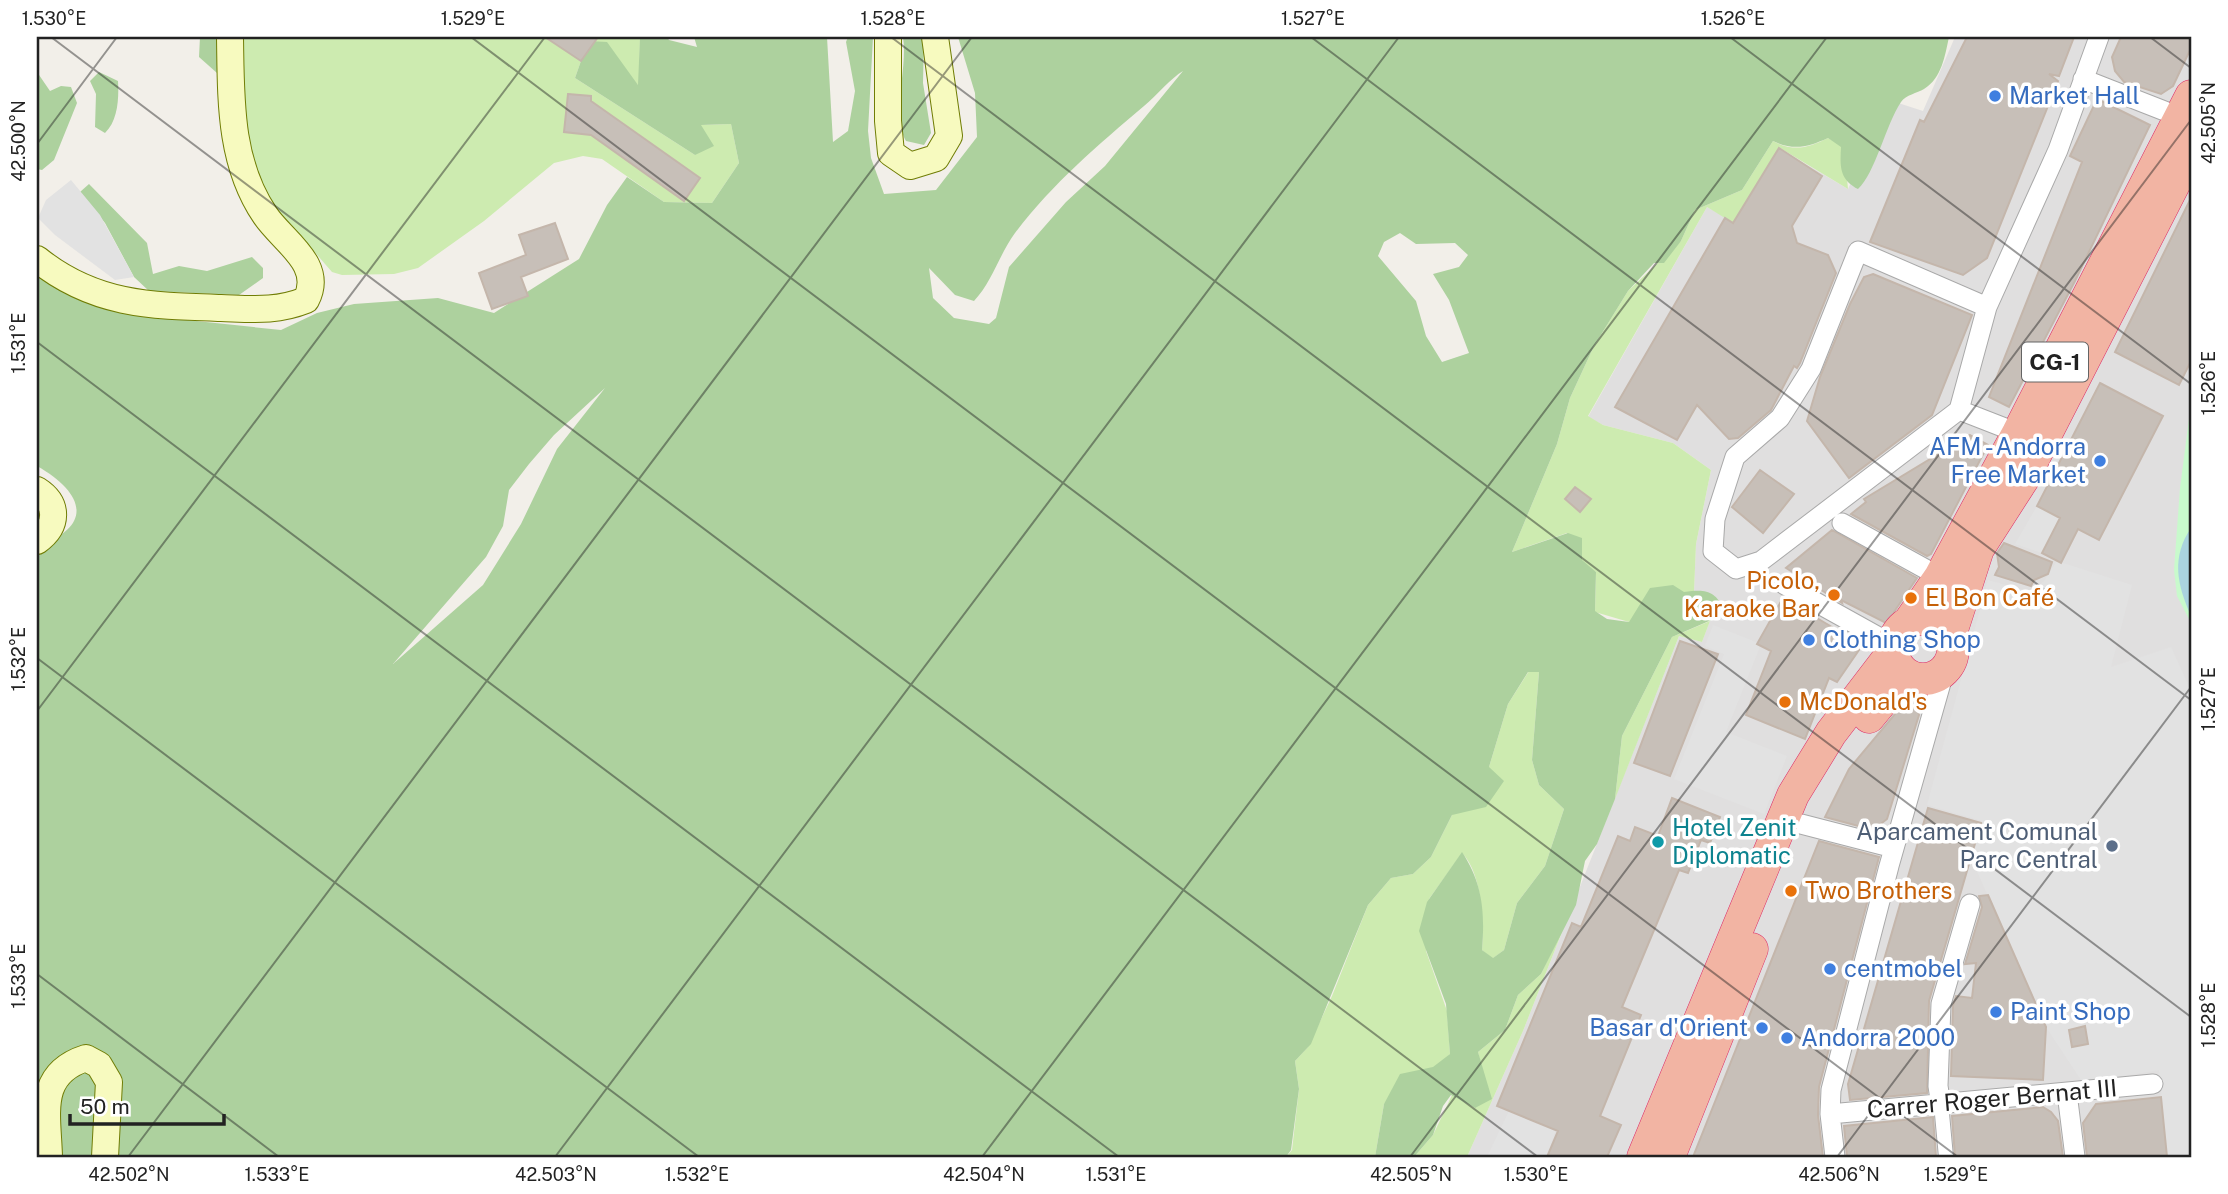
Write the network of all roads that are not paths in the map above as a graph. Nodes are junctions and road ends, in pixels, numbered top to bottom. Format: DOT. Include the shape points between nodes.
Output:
graph roads {
  1 [pos="230,37"];
  2 [pos="888,37"];
  3 [pos="935,37"];
  4 [pos="2099,37"];
  5 [pos="2083,79"];
  6 [pos="2186,107"];
  7 [pos="2191,151"];
  8 [pos="37,259"];
  9 [pos="1987,307"];
  10 [pos="1959,410"];
  11 [pos="2018,433"];
  12 [pos="37,489"];
  13 [pos="1842,523"];
  14 [pos="37,541"];
  15 [pos="1940,577"];
  16 [pos="1785,585"];
  17 [pos="1950,636"];
  18 [pos="1901,649"];
  19 [pos="1945,669"];
  20 [pos="1801,824"];
  21 [pos="1894,848"];
  22 [pos="1970,904"];
  23 [pos="2153,1084"];
  24 [pos="2067,1093"];
  25 [pos="1941,1110"];
  26 [pos="1830,1114"];
  27 [pos="49,1157"];
  28 [pos="105,1157"];
  29 [pos="1643,1157"];
  30 [pos="1669,1157"];
  31 [pos="1835,1157"];
  32 [pos="1946,1157"];
  33 [pos="2075,1157"];
  1 -- 8 [label="main road" via="237,154 265,215 306,265 312,281 306,300 282,310 142,306 75,286"];
  2 -- 3 [label="main road" via="891,153 910,166 936,158 949,135"];
  4 -- 5 [label="street"];
  5 -- 6 [label="street"];
  5 -- 9 [label="street" via="2058,150"];
  6 -- 11 [label="highway, CG-1"];
  7 -- 17 [label="highway, CG-1" via="2023,479 1978,549"];
  9 -- 10 [label="street"];
  9 -- 10 [label="street" via="1858,251 1811,369 1780,418 1735,457 1715,519 1713,551 1736,569 1761,561"];
  10 -- 11 [label="street"];
  11 -- 15 [label="highway, CG-1"];
  12 -- 14 [label="main road" via="54,513 52,524"];
  13 -- 15 [label="street"];
  15 -- 18 [label="highway, CG-1"];
  16 -- 18 [label="street"];
  17 -- 18 [label="highway" via="1928,619"];
  17 -- 19 [label="highway, CG-1" via="1953,651"];
  18 -- 19 [label="highway" via="1928,678"];
  18 -- 20 [label="highway, CG-1" via="1893,688 1842,751"];
  18 -- 29 [label="highway, CG-1" via="1831,733 1793,795"];
  19 -- 21 [label="street"];
  20 -- 21 [label="street"];
  20 -- 30 [label="highway, CG-1"];
  21 -- 26 [label="street" via="1851,1005 1831,1090"];
  22 -- 25 [label="street" via="1941,1004"];
  23 -- 24 [label="street, Carrer Roger Bernat III"];
  24 -- 25 [label="street, Carrer Roger Bernat III"];
  24 -- 33 [label="street"];
  25 -- 26 [label="street, Carrer Roger Bernat III"];
  25 -- 32 [label="street"];
  26 -- 31 [label="street"];
  27 -- 28 [label="main road" via="49,1091 61,1070 86,1058 99,1065 109,1082"];
}
